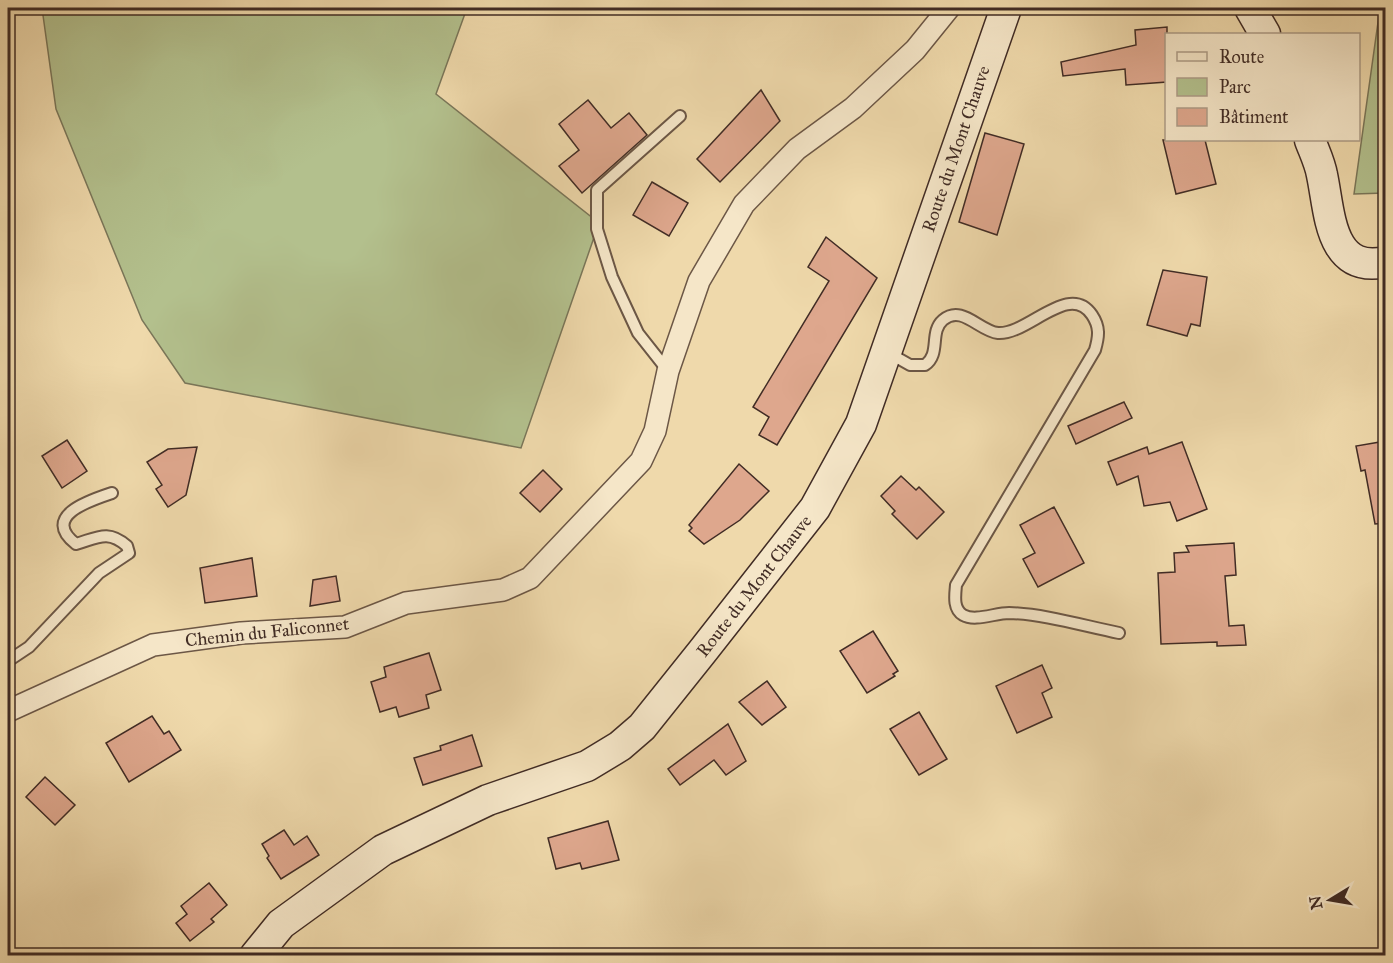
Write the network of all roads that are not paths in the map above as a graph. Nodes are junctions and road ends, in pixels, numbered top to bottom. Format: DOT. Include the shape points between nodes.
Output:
graph roads {
  1 [pos="949,8"];
  2 [pos="1006,8"];
  3 [pos="1250,8"];
  4 [pos="1264,33"];
  5 [pos="680,116"];
  6 [pos="1310,141"];
  7 [pos="1386,262"];
  8 [pos="886,351"];
  9 [pos="668,371"];
  10 [pos="112,493"];
  11 [pos="1119,633"];
  12 [pos="8,661"];
  13 [pos="8,711"];
  14 [pos="255,956"];
  1 -- 9 [label="street, Chemin du Faliconnet" via="915,50 853,108 797,149 744,204 699,281"];
  2 -- 8 [label="street, Route du Mont Chauve"];
  3 -- 4 [label="street"];
  5 -- 9 [label="lane" via="597,190 597,229 612,277 638,333"];
  6 -- 7 [label="street" via="1322,172 1331,230 1341,249 1358,261"];
  8 -- 11 [label="lane" via="919,367 930,361 935,333 944,319 964,315 984,329 999,333 1028,324 1067,303 1088,310 1097,322 1095,350 956,585 954,599 964,616 1011,613"];
  8 -- 14 [label="street, Route du Mont Chauve" via="861,424 815,508 642,727 587,766 488,800 383,850 281,924"];
  9 -- 13 [label="street, Chemin du Faliconnet" via="655,431 641,461 530,578 503,590 406,603 345,627 241,633 153,645"];
  10 -- 12 [label="lane" via="82,503 69,513 65,531 76,544 109,535 127,546 129,552 99,573 36,641"];
}
